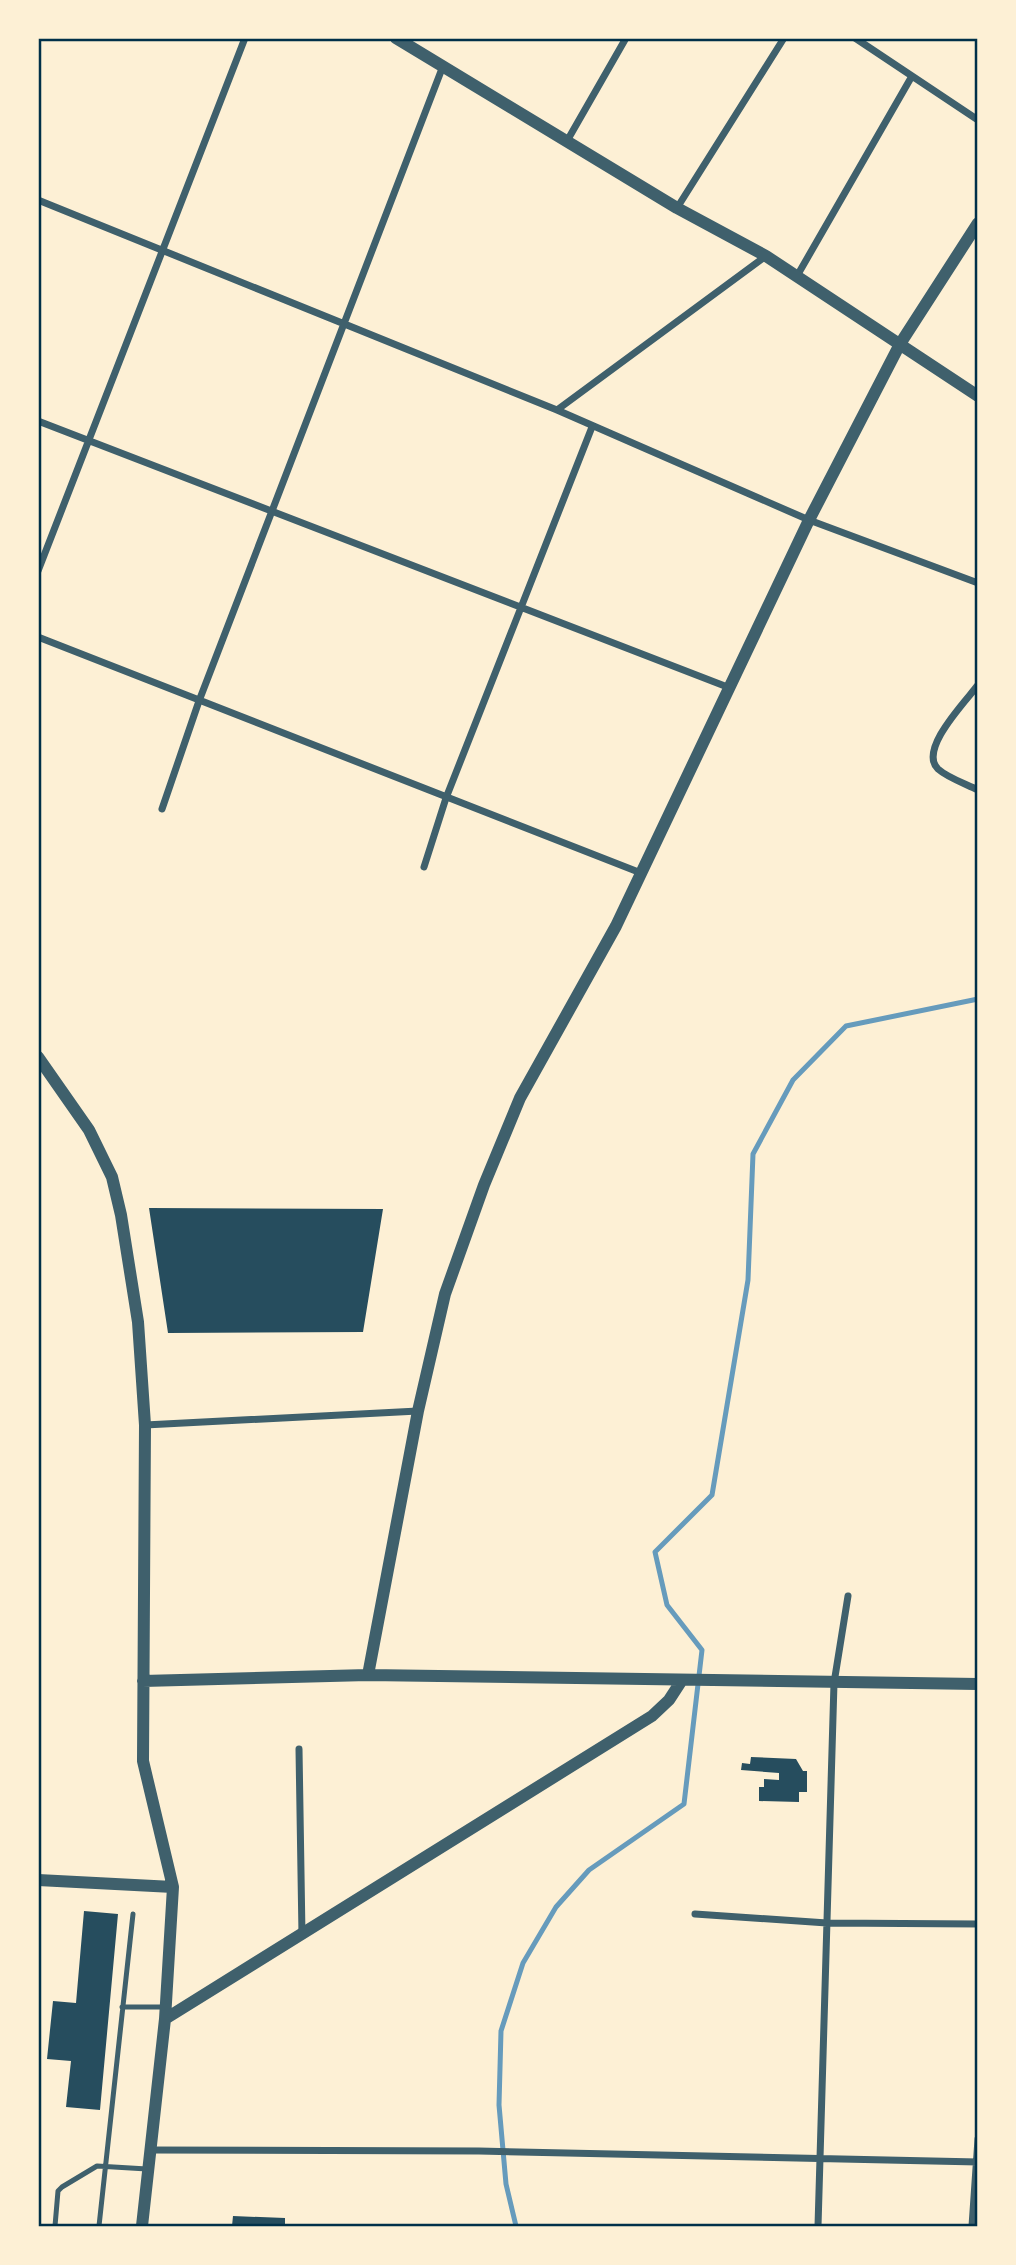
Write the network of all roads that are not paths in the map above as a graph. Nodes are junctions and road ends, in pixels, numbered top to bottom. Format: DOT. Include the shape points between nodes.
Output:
graph roads {
  1 [pos="245,38"];
  2 [pos="396,38"];
  3 [pos="626,38"];
  4 [pos="785,38"];
  5 [pos="855,38"];
  6 [pos="443,66"];
  7 [pos="912,76"];
  8 [pos="978,120"];
  9 [pos="567,141"];
  10 [pos="38,200"];
  11 [pos="677,208"];
  12 [pos="978,223"];
  13 [pos="164,250"];
  14 [pos="766,256"];
  15 [pos="797,276"];
  16 [pos="345,323"];
  17 [pos="900,344"];
  18 [pos="978,396"];
  19 [pos="557,410"];
  20 [pos="38,421"];
  21 [pos="592,427"];
  22 [pos="89,441"];
  23 [pos="272,511"];
  24 [pos="810,520"];
  25 [pos="38,571"];
  26 [pos="978,583"];
  27 [pos="520,608"];
  28 [pos="38,637"];
  29 [pos="978,685"];
  30 [pos="731,688"];
  31 [pos="199,701"];
  32 [pos="978,790"];
  33 [pos="446,798"];
  34 [pos="162,809"];
  35 [pos="424,867"];
  36 [pos="642,873"];
  37 [pos="38,1057"];
  38 [pos="418,1411"];
  39 [pos="145,1425"];
  40 [pos="848,1596"];
  41 [pos="368,1675"];
  42 [pos="686,1680"];
  43 [pos="143,1681"];
  44 [pos="834,1683"];
  45 [pos="978,1684"];
  46 [pos="299,1749"];
  47 [pos="38,1880"];
  48 [pos="173,1887"];
  49 [pos="133,1914"];
  50 [pos="695,1914"];
  51 [pos="827,1923"];
  52 [pos="978,1924"];
  53 [pos="303,1936"];
  54 [pos="122,2007"];
  55 [pos="165,2013"];
  56 [pos="978,2139"];
  57 [pos="148,2150"];
  58 [pos="822,2158"];
  59 [pos="977,2162"];
  60 [pos="105,2165"];
  61 [pos="147,2169"];
  62 [pos="55,2227"];
  63 [pos="99,2227"];
  64 [pos="142,2227"];
  65 [pos="818,2227"];
  66 [pos="972,2227"];
  1 -- 13 [label="street"];
  2 -- 6 [label="street"];
  3 -- 9 [label="street"];
  4 -- 11 [label="street"];
  5 -- 7 [label="street"];
  6 -- 9 [label="street"];
  6 -- 16 [label="street"];
  7 -- 8 [label="street"];
  7 -- 15 [label="street"];
  9 -- 11 [label="street"];
  10 -- 13 [label="street"];
  11 -- 14 [label="street"];
  12 -- 17 [label="street"];
  13 -- 16 [label="street"];
  13 -- 22 [label="street"];
  14 -- 15 [label="street"];
  14 -- 19 [label="street"];
  15 -- 17 [label="street"];
  16 -- 19 [label="street"];
  16 -- 23 [label="street"];
  17 -- 18 [label="street"];
  17 -- 24 [label="street"];
  19 -- 21 [label="street"];
  20 -- 22 [label="street"];
  21 -- 24 [label="street"];
  21 -- 27 [label="street"];
  22 -- 23 [label="street"];
  22 -- 25 [label="street"];
  23 -- 27 [label="street"];
  23 -- 31 [label="street"];
  24 -- 26 [label="street"];
  24 -- 30 [label="street"];
  27 -- 30 [label="street"];
  27 -- 33 [label="street"];
  28 -- 31 [label="street"];
  29 -- 32 [label="street" via="936,742 932,755 937,768"];
  30 -- 36 [label="street"];
  31 -- 33 [label="street"];
  31 -- 34 [label="street"];
  33 -- 35 [label="street"];
  33 -- 36 [label="street"];
  36 -- 38 [label="street" via="520,1098 445,1294"];
  37 -- 39 [label="street" via="89,1130 112,1177 138,1322"];
  38 -- 39 [label="street"];
  38 -- 41 [label="street"];
  39 -- 43 [label="street"];
  40 -- 44 [label="street"];
  41 -- 42 [label="street"];
  41 -- 43 [label="street"];
  42 -- 44 [label="street"];
  42 -- 53 [label="street" via="652,1716"];
  43 -- 48 [label="street" via="144,1761"];
  44 -- 45 [label="street"];
  44 -- 51 [label="street"];
  46 -- 53 [label="street"];
  47 -- 48 [label="street"];
  48 -- 55 [label="street"];
  49 -- 54 [label="lane"];
  50 -- 51 [label="street"];
  51 -- 52 [label="street"];
  51 -- 58 [label="street"];
  53 -- 55 [label="street"];
  54 -- 55 [label="lane"];
  54 -- 60 [label="lane"];
  55 -- 57 [label="street"];
  56 -- 59 [label="street"];
  57 -- 58 [label="street"];
  57 -- 61 [label="street"];
  58 -- 59 [label="street"];
  58 -- 65 [label="street"];
  59 -- 66 [label="street"];
  60 -- 61 [label="lane"];
  60 -- 62 [label="lane" via="58,2191"];
  60 -- 63 [label="lane"];
  61 -- 64 [label="street"];
}
